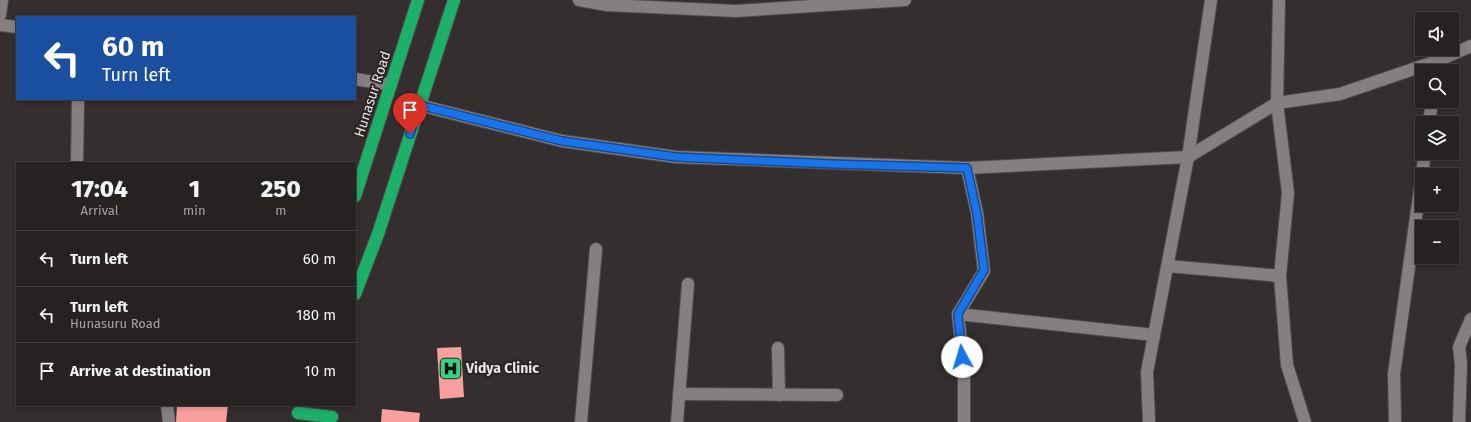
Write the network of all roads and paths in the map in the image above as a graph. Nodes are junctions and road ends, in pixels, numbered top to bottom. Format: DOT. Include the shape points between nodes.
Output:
graph roads {
  1 [pos="2,0"];
  2 [pos="418,0"];
  3 [pos="454,0"];
  4 [pos="579,0"];
  5 [pos="905,0"];
  6 [pos="1211,0"];
  7 [pos="1279,0"];
  8 [pos="0,14"];
  9 [pos="0,25"];
  10 [pos="16,27"];
  11 [pos="1471,46"];
  12 [pos="1440,64"];
  13 [pos="1415,72"];
  14 [pos="356,79"];
  15 [pos="390,85"];
  16 [pos="78,100"];
  17 [pos="1277,103"];
  18 [pos="419,105"];
  19 [pos="1188,157"];
  20 [pos="1423,160"];
  21 [pos="77,162"];
  22 [pos="967,168"];
  23 [pos="356,193"];
  24 [pos="596,249"];
  25 [pos="1168,266"];
  26 [pos="1280,276"];
  27 [pos="688,284"];
  28 [pos="356,291"];
  29 [pos="958,314"];
  30 [pos="1471,319"];
  31 [pos="1154,335"];
  32 [pos="778,348"];
  33 [pos="1466,364"];
  34 [pos="679,394"];
  35 [pos="780,395"];
  36 [pos="838,395"];
  37 [pos="167,406"];
  38 [pos="298,413"];
  39 [pos="333,415"];
  40 [pos="168,422"];
  41 [pos="581,422"];
  42 [pos="677,422"];
  43 [pos="964,422"];
  44 [pos="1149,422"];
  45 [pos="1305,422"];
  46 [pos="1395,422"];
  47 [pos="1459,422"];
  1 -- 8 [label="street"];
  2 -- 15 [label="highway, Hunasur Road"];
  3 -- 18 [label="highway"];
  4 -- 5 [label="street" via="607,5 736,11"];
  6 -- 19 [label="street"];
  7 -- 17 [label="street"];
  9 -- 10 [label="street"];
  11 -- 12 [label="street"];
  13 -- 17 [label="street" via="1340,94"];
  14 -- 15 [label="street"];
  15 -- 23 [label="highway, Hunasur Road"];
  16 -- 21 [label="street"];
  17 -- 19 [label="street"];
  17 -- 26 [label="street" via="1288,193"];
  18 -- 22 [label="street" via="562,141 676,157"];
  18 -- 28 [label="highway" via="378,234"];
  19 -- 22 [label="street"];
  19 -- 25 [label="street"];
  20 -- 46 [label="street" via="1394,374"];
  22 -- 29 [label="street" via="977,214 984,270"];
  24 -- 41 [label="street"];
  25 -- 26 [label="street"];
  25 -- 31 [label="street"];
  26 -- 45 [label="street" via="1287,365"];
  27 -- 34 [label="street"];
  29 -- 31 [label="street"];
  29 -- 43 [label="street" via="964,371"];
  30 -- 33 [label="street" via="1459,347"];
  31 -- 44 [label="street" via="1147,372"];
  32 -- 35 [label="street"];
  33 -- 47 [label="street"];
  34 -- 35 [label="street"];
  34 -- 42 [label="street"];
  35 -- 36 [label="street"];
  37 -- 40 [label="street"];
  38 -- 39 [label="highway"];
}
